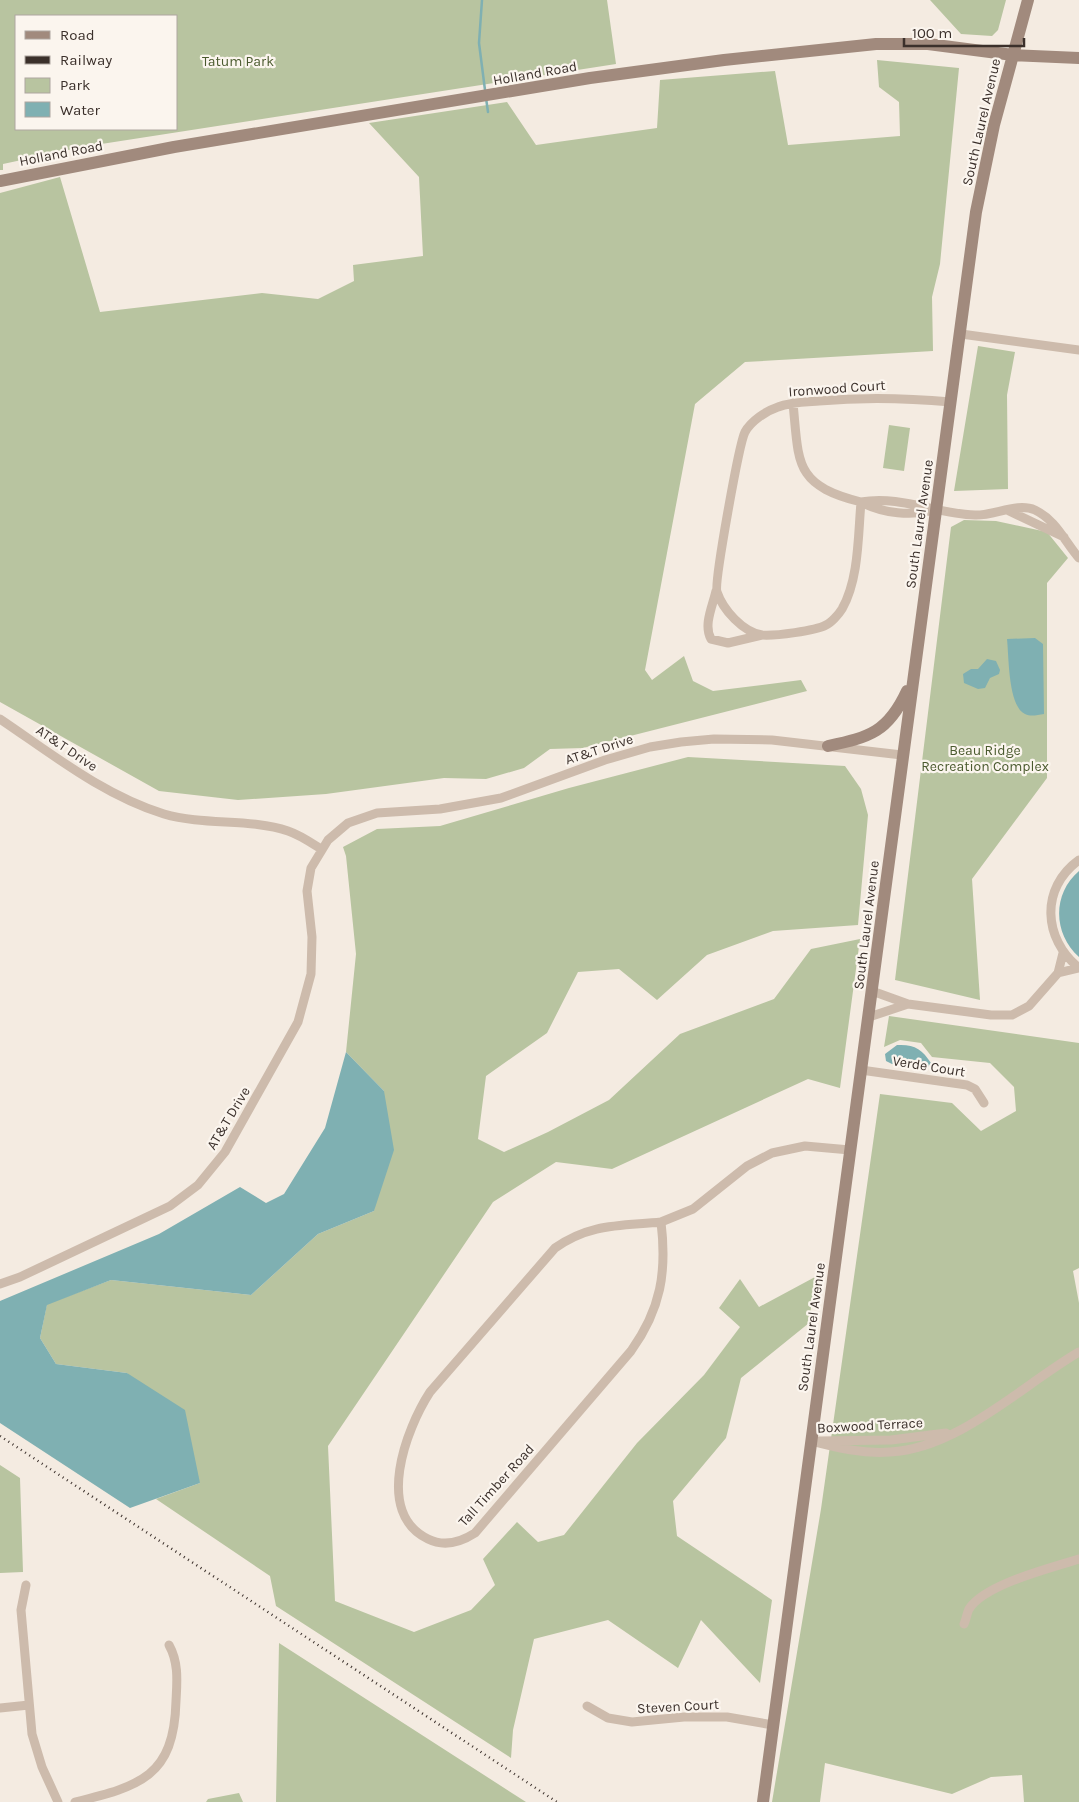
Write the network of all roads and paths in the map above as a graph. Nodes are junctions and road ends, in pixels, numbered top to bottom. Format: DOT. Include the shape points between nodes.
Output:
graph roads {
  1 [pos="1028,0"];
  2 [pos="1012,55"];
  3 [pos="1079,58"];
  4 [pos="0,181"];
  5 [pos="961,334"];
  6 [pos="1079,350"];
  7 [pos="951,402"];
  8 [pos="793,403"];
  9 [pos="861,502"];
  10 [pos="936,510"];
  11 [pos="1076,547"];
  12 [pos="1079,558"];
  13 [pos="716,591"];
  14 [pos="762,635"];
  15 [pos="913,674"];
  16 [pos="0,719"];
  17 [pos="828,746"];
  18 [pos="902,755"];
  19 [pos="321,849"];
  20 [pos="1079,860"];
  21 [pos="1063,953"];
  22 [pos="1078,968"];
  23 [pos="1058,973"];
  24 [pos="872,990"];
  25 [pos="908,1004"];
  26 [pos="869,1017"];
  27 [pos="861,1070"];
  28 [pos="984,1103"];
  29 [pos="850,1150"];
  30 [pos="661,1222"];
  31 [pos="0,1284"];
  32 [pos="1079,1352"];
  33 [pos="811,1441"];
  34 [pos="1079,1559"];
  35 [pos="26,1585"];
  36 [pos="964,1624"];
  37 [pos="169,1645"];
  38 [pos="29,1705"];
  39 [pos="587,1706"];
  40 [pos="0,1708"];
  41 [pos="773,1725"];
  42 [pos="58,1802"];
  43 [pos="75,1802"];
  44 [pos="763,1802"];
  1 -- 2 [label="main road, South Laurel Avenue"];
  2 -- 3 [label="main road, Holland Road"];
  2 -- 4 [label="main road, Holland Road" via="928,44 876,44 675,65 174,147"];
  2 -- 5 [label="main road, South Laurel Avenue" via="985,162"];
  5 -- 6 [label="street"];
  5 -- 7 [label="main road, South Laurel Avenue"];
  7 -- 8 [label="street, Ironwood Court" via="850,398"];
  7 -- 10 [label="main road, South Laurel Avenue"];
  8 -- 9 [label="street" via="797,447 804,472 817,485 836,496"];
  8 -- 13 [label="street, Ironwood Court" via="762,414 745,432 735,469"];
  9 -- 10 [label="street" via="872,500 895,507 922,505"];
  9 -- 14 [label="street, Ironwood Court" via="850,591 841,611 826,625 810,630"];
  10 -- 11 [label="street" via="978,515 1028,507 1038,511"];
  10 -- 15 [label="main road, South Laurel Avenue"];
  11 -- 12 [label="street"];
  13 -- 14 [label="street" via="727,612 743,626"];
  13 -- 14 [label="street, Ironwood Court" via="708,624 712,638 728,643"];
  15 -- 17 [label="main road" via="902,702 887,724 867,736"];
  15 -- 18 [label="main road, South Laurel Avenue"];
  16 -- 19 [label="street, AT&T Drive" via="90,780 132,802 182,818 276,828 296,834"];
  17 -- 18 [label="street, AT&T Drive"];
  17 -- 19 [label="street, AT&T Drive" via="723,739 650,747 481,802 440,810 367,815 340,828"];
  18 -- 24 [label="main road, South Laurel Avenue"];
  19 -- 31 [label="street, AT&T Drive" via="311,868 307,891 312,954 303,1006 288,1041 225,1152 198,1185 170,1206"];
  20 -- 21 [label="street" via="1060,880 1050,906 1053,932"];
  21 -- 22 [label="street"];
  21 -- 23 [label="street"];
  22 -- 23 [label="street"];
  23 -- 25 [label="street" via="1029,1006 1012,1015"];
  24 -- 25 [label="street"];
  24 -- 26 [label="main road, South Laurel Avenue"];
  25 -- 26 [label="street"];
  26 -- 27 [label="main road, South Laurel Avenue"];
  27 -- 28 [label="street, Verde Court" via="967,1084 975,1088"];
  27 -- 29 [label="main road, South Laurel Avenue"];
  29 -- 30 [label="street, Tall Timber Road" via="805,1146 772,1153 747,1166 693,1209"];
  29 -- 33 [label="main road, South Laurel Avenue"];
  30 -- 30 [label="street, Tall Timber Road" via="589,1229 555,1248 430,1392 411,1423 401,1463 401,1503 408,1521 418,1533 432,1541 447,1544 475,1533 631,1351 648,1322 662,1284 664,1252"];
  32 -- 33 [label="street, Boxwood Terrace" via="956,1431 891,1440"];
  33 -- 41 [label="main road, South Laurel Avenue"];
  34 -- 36 [label="street" via="997,1588 969,1609"];
  35 -- 38 [label="street" via="21,1610"];
  37 -- 43 [label="street" via="176,1667 176,1716 171,1742 162,1760 147,1776 129,1787"];
  38 -- 40 [label="street"];
  38 -- 42 [label="street" via="36,1753"];
  39 -- 41 [label="street, Steven Court" via="608,1718 632,1722 727,1717"];
  41 -- 44 [label="main road, South Laurel Avenue"];
}
